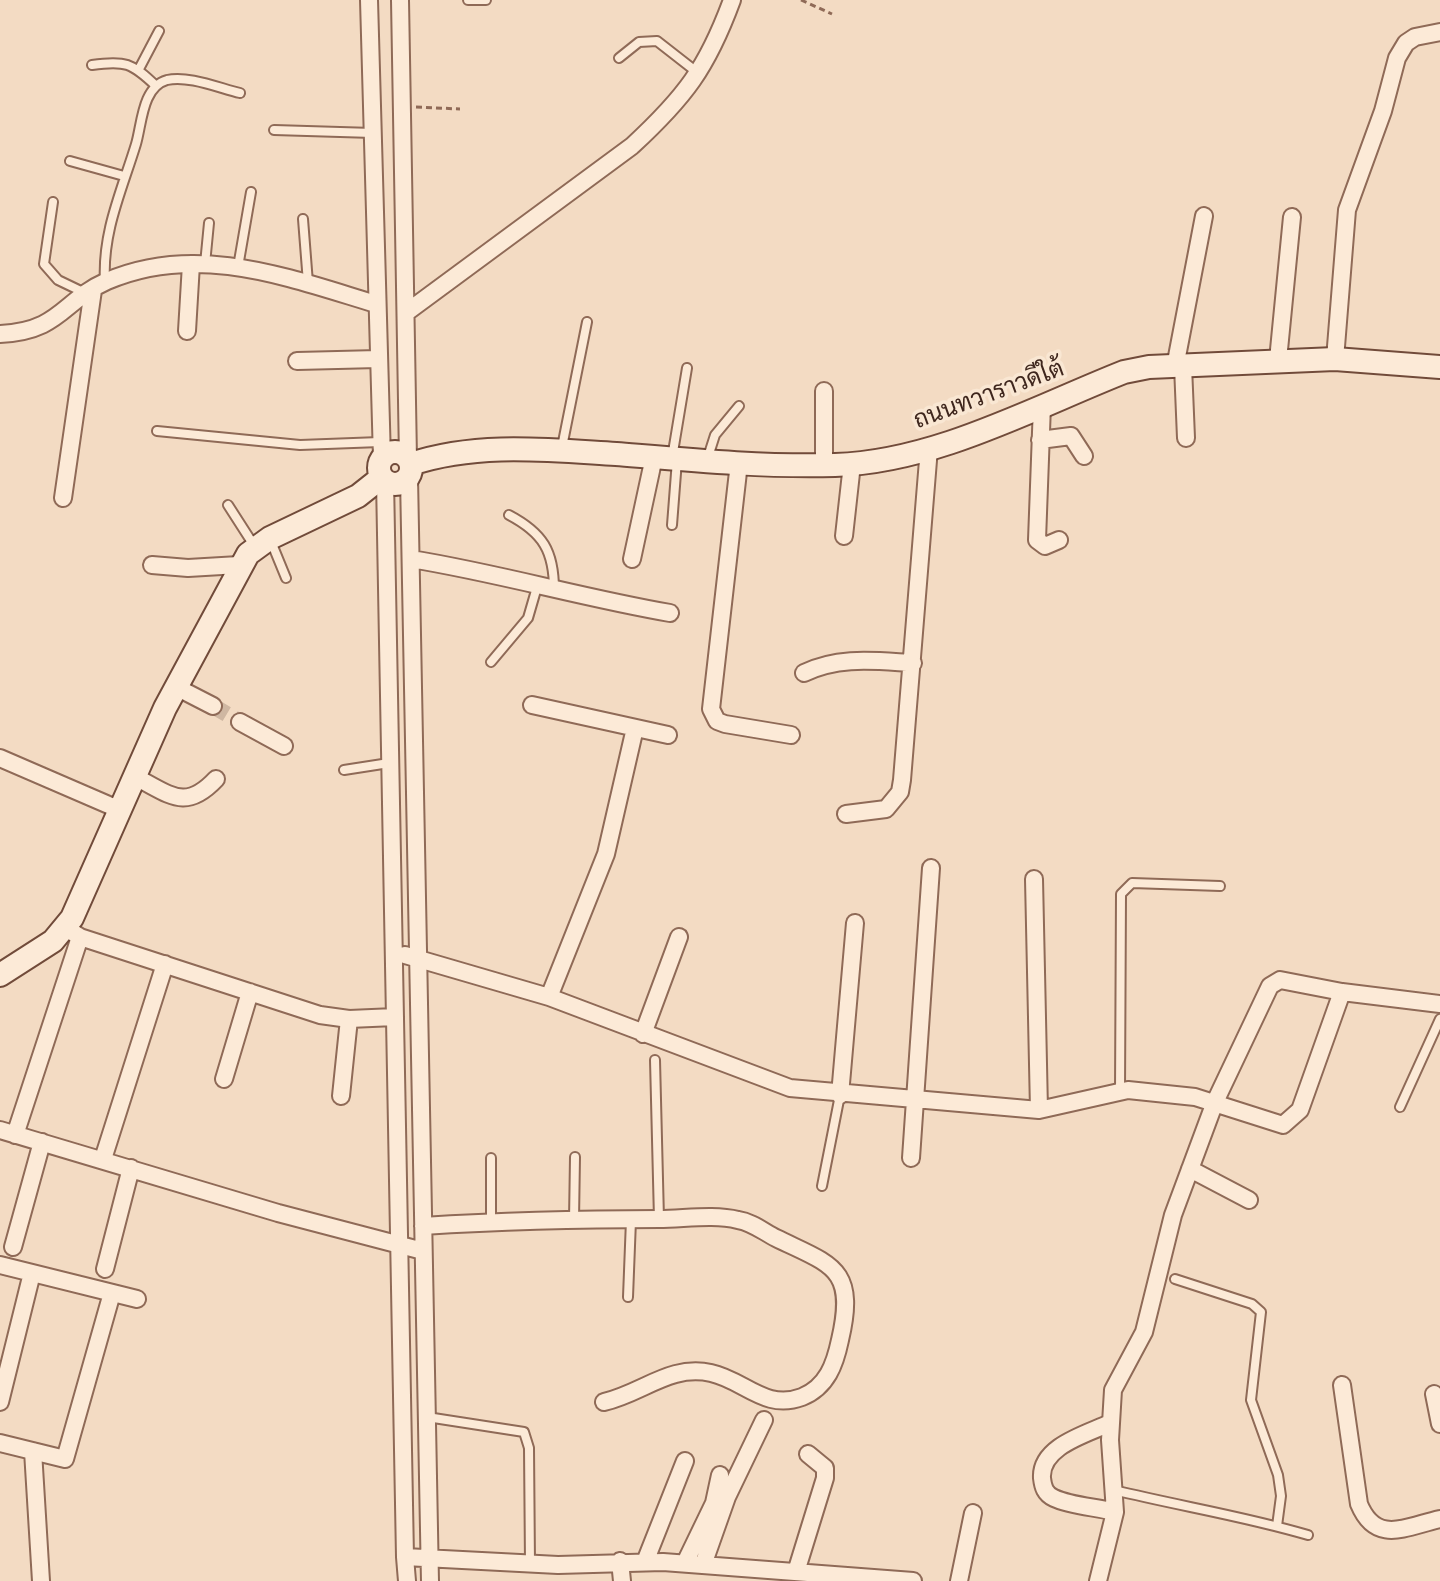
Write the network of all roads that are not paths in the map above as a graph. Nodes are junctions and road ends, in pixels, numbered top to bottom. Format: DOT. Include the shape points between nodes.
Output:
graph roads {
  1 [pos="369,0"];
  2 [pos="400,0"];
  3 [pos="468,0"];
  4 [pos="486,0"];
  5 [pos="732,0"];
  6 [pos="159,31"];
  7 [pos="1440,32"];
  8 [pos="619,58"];
  9 [pos="92,65"];
  10 [pos="139,69"];
  11 [pos="699,75"];
  12 [pos="156,86"];
  13 [pos="240,93"];
  14 [pos="274,130"];
  15 [pos="373,133"];
  16 [pos="70,161"];
  17 [pos="124,176"];
  18 [pos="251,192"];
  19 [pos="53,202"];
  20 [pos="1204,216"];
  21 [pos="1292,217"];
  22 [pos="303,219"];
  23 [pos="209,223"];
  24 [pos="198,264"];
  25 [pos="238,267"];
  26 [pos="308,284"];
  27 [pos="95,289"];
  28 [pos="376,304"];
  29 [pos="407,312"];
  30 [pos="587,322"];
  31 [pos="187,331"];
  32 [pos="0,334"];
  33 [pos="378,359"];
  34 [pos="1335,359"];
  35 [pos="1278,360"];
  36 [pos="297,361"];
  37 [pos="1179,366"];
  38 [pos="1440,367"];
  39 [pos="687,368"];
  40 [pos="824,391"];
  41 [pos="1042,405"];
  42 [pos="739,406"];
  43 [pos="157,431"];
  44 [pos="1186,438"];
  45 [pos="1040,440"];
  46 [pos="929,448"];
  47 [pos="561,450"];
  48 [pos="1084,456"];
  49 [pos="668,458"];
  50 [pos="707,461"];
  51 [pos="739,463"];
  52 [pos="852,464"];
  53 [pos="382,465"];
  54 [pos="824,465"];
  55 [pos="409,466"];
  56 [pos="63,498"];
  57 [pos="228,505"];
  58 [pos="509,515"];
  59 [pos="672,525"];
  60 [pos="844,536"];
  61 [pos="1059,540"];
  62 [pos="262,542"];
  63 [pos="411,559"];
  64 [pos="632,559"];
  65 [pos="152,565"];
  66 [pos="239,565"];
  67 [pos="286,578"];
  68 [pos="546,589"];
  69 [pos="670,613"];
  70 [pos="491,662"];
  71 [pos="913,663"];
  72 [pos="804,673"];
  73 [pos="176,687"];
  74 [pos="532,705"];
  75 [pos="213,706"];
  76 [pos="240,722"];
  77 [pos="635,728"];
  78 [pos="668,735"];
  79 [pos="791,735"];
  80 [pos="284,746"];
  81 [pos="0,758"];
  82 [pos="389,763"];
  83 [pos="344,770"];
  84 [pos="133,776"];
  85 [pos="216,779"];
  86 [pos="118,809"];
  87 [pos="846,814"];
  88 [pos="931,868"];
  89 [pos="1034,879"];
  90 [pos="1220,886"];
  91 [pos="855,923"];
  92 [pos="73,932"];
  93 [pos="679,937"];
  94 [pos="394,954"];
  95 [pos="415,956"];
  96 [pos="165,964"];
  97 [pos="0,975"];
  98 [pos="250,992"];
  99 [pos="1342,992"];
  100 [pos="549,997"];
  101 [pos="1440,1004"];
  102 [pos="395,1017"];
  103 [pos="349,1019"];
  104 [pos="1440,1019"];
  105 [pos="643,1034"];
  106 [pos="655,1060"];
  107 [pos="224,1079"];
  108 [pos="1120,1091"];
  109 [pos="840,1095"];
  110 [pos="341,1096"];
  111 [pos="917,1099"];
  112 [pos="1215,1102"];
  113 [pos="1400,1107"];
  114 [pos="1039,1110"];
  115 [pos="8,1132"];
  116 [pos="42,1142"];
  117 [pos="575,1157"];
  118 [pos="491,1158"];
  119 [pos="911,1158"];
  120 [pos="103,1159"];
  121 [pos="131,1168"];
  122 [pos="1190,1169"];
  123 [pos="822,1186"];
  124 [pos="1249,1200"];
  125 [pos="631,1219"];
  126 [pos="659,1219"];
  127 [pos="574,1221"];
  128 [pos="491,1223"];
  129 [pos="423,1226"];
  130 [pos="13,1247"];
  131 [pos="400,1247"];
  132 [pos="423,1251"];
  133 [pos="0,1265"];
  134 [pos="105,1269"];
  135 [pos="32,1273"];
  136 [pos="1175,1279"];
  137 [pos="112,1293"];
  138 [pos="628,1297"];
  139 [pos="137,1299"];
  140 [pos="1342,1385"];
  141 [pos="1434,1394"];
  142 [pos="0,1402"];
  143 [pos="604,1402"];
  144 [pos="427,1417"];
  145 [pos="764,1420"];
  146 [pos="1110,1423"];
  147 [pos="1440,1424"];
  148 [pos="0,1443"];
  149 [pos="33,1451"];
  150 [pos="808,1454"];
  151 [pos="685,1461"];
  152 [pos="720,1475"];
  153 [pos="1114,1489"];
  154 [pos="1115,1512"];
  155 [pos="973,1513"];
  156 [pos="1440,1519"];
  157 [pos="1277,1526"];
  158 [pos="1308,1535"];
  159 [pos="405,1557"];
  160 [pos="430,1558"];
  161 [pos="620,1561"];
  162 [pos="645,1562"];
  163 [pos="685,1563"];
  164 [pos="530,1564"];
  165 [pos="703,1565"];
  166 [pos="796,1572"];
  167 [pos="835,1578"];
  168 [pos="41,1581"];
  169 [pos="407,1581"];
  170 [pos="430,1581"];
  171 [pos="622,1581"];
  172 [pos="913,1581"];
  173 [pos="959,1581"];
  174 [pos="1098,1581"];
  1 -- 15 [label="street"];
  2 -- 29 [label="street"];
  3 -- 4 [label="lane"];
  5 -- 11 [label="street"];
  6 -- 10 [label="lane"];
  7 -- 34 [label="street" via="1415,37 1397,58 1352,196 1343,237"];
  8 -- 11 [label="lane" via="639,42 657,41"];
  9 -- 10 [label="lane" via="113,62"];
  10 -- 12 [label="lane"];
  11 -- 29 [label="street" via="632,146"];
  12 -- 13 [label="lane" via="182,80"];
  12 -- 17 [label="lane"];
  14 -- 15 [label="lane"];
  15 -- 28 [label="street"];
  16 -- 17 [label="lane"];
  17 -- 27 [label="lane"];
  18 -- 25 [label="lane"];
  19 -- 27 [label="lane" via="44,264 58,280"];
  20 -- 37 [label="street"];
  21 -- 35 [label="street"];
  22 -- 26 [label="lane"];
  23 -- 24 [label="lane"];
  24 -- 25 [label="street"];
  24 -- 27 [label="street" via="136,271"];
  24 -- 31 [label="street"];
  25 -- 26 [label="street"];
  26 -- 28 [label="street"];
  27 -- 32 [label="street" via="44,326"];
  27 -- 56 [label="street"];
  28 -- 33 [label="street"];
  29 -- 55 [label="street"];
  30 -- 47 [label="lane"];
  33 -- 36 [label="street"];
  33 -- 53 [label="street"];
  34 -- 35 [label="street, ถนนทวาราวดีใต้"];
  34 -- 38 [label="street, ถนนทวาราวดีใต้"];
  35 -- 37 [label="street, ถนนทวาราวดีใต้"];
  37 -- 41 [label="street, ถนนทวาราวดีใต้" via="1124,372"];
  37 -- 44 [label="street"];
  39 -- 49 [label="lane"];
  40 -- 54 [label="street"];
  41 -- 45 [label="street"];
  41 -- 46 [label="street, ถนนทวาราวดีใต้"];
  42 -- 50 [label="lane" via="715,435"];
  43 -- 53 [label="lane" via="300,445"];
  45 -- 48 [label="street" via="1071,436"];
  45 -- 61 [label="street" via="1037,540 1045,546"];
  46 -- 52 [label="street, ถนนทวาราวดีใต้"];
  46 -- 71 [label="street"];
  47 -- 49 [label="street, ถนนทวาราวดีใต้"];
  47 -- 55 [label="street, ถนนทวาราวดีใต้" via="464,451"];
  49 -- 50 [label="street, ถนนทวาราวดีใต้"];
  49 -- 59 [label="lane"];
  49 -- 64 [label="street"];
  50 -- 51 [label="street, ถนนทวาราวดีใต้"];
  51 -- 54 [label="street, ถนนทวาราวดีใต้"];
  51 -- 79 [label="street" via="711,709 717,721"];
  52 -- 54 [label="street, ถนนทวาราวดีใต้"];
  52 -- 60 [label="street"];
  53 -- 55 [label="street, ถนนทวาราวดีใต้" via="395,452"];
  53 -- 62 [label="street" via="347,501"];
  53 -- 82 [label="street"];
  55 -- 63 [label="street"];
  57 -- 62 [label="lane"];
  58 -- 68 [label="lane" via="531,527 551,552"];
  62 -- 66 [label="street"];
  62 -- 67 [label="lane"];
  63 -- 68 [label="street"];
  63 -- 95 [label="street"];
  65 -- 66 [label="street"];
  66 -- 73 [label="street"];
  68 -- 69 [label="street"];
  68 -- 70 [label="lane"];
  71 -- 72 [label="street" via="848,660"];
  71 -- 87 [label="street" via="900,792 886,809"];
  73 -- 75 [label="street"];
  73 -- 84 [label="street"];
  74 -- 77 [label="street"];
  76 -- 80 [label="street"];
  77 -- 78 [label="street"];
  77 -- 100 [label="street" via="606,854"];
  81 -- 86 [label="street"];
  82 -- 83 [label="lane"];
  82 -- 94 [label="street"];
  84 -- 85 [label="street" via="188,798 197,797"];
  84 -- 86 [label="street"];
  86 -- 92 [label="street"];
  88 -- 111 [label="street"];
  89 -- 114 [label="street"];
  90 -- 108 [label="lane" via="1132,883 1121,894"];
  91 -- 109 [label="street"];
  92 -- 96 [label="street"];
  92 -- 97 [label="street"];
  92 -- 115 [label="street"];
  93 -- 105 [label="street"];
  94 -- 95 [label="street"];
  94 -- 102 [label="street"];
  95 -- 100 [label="street"];
  95 -- 129 [label="street"];
  96 -- 98 [label="street"];
  96 -- 120 [label="street"];
  98 -- 103 [label="street"];
  98 -- 107 [label="street"];
  99 -- 101 [label="street"];
  99 -- 112 [label="street" via="1280,980 1270,986"];
  99 -- 112 [label="street" via="1300,1110 1290,1122 1271,1124"];
  100 -- 105 [label="street"];
  102 -- 103 [label="street"];
  102 -- 131 [label="street"];
  103 -- 110 [label="street"];
  104 -- 113 [label="lane"];
  105 -- 109 [label="street" via="769,1082"];
  106 -- 126 [label="lane"];
  108 -- 112 [label="street"];
  108 -- 114 [label="street"];
  109 -- 111 [label="street"];
  109 -- 123 [label="lane"];
  111 -- 114 [label="street"];
  111 -- 119 [label="street"];
  112 -- 122 [label="street"];
  115 -- 116 [label="street"];
  116 -- 120 [label="street"];
  116 -- 130 [label="street"];
  117 -- 127 [label="lane"];
  118 -- 128 [label="lane"];
  120 -- 121 [label="street"];
  121 -- 131 [label="street"];
  121 -- 134 [label="street"];
  122 -- 124 [label="street"];
  122 -- 146 [label="street" via="1144,1332 1113,1390"];
  125 -- 126 [label="street"];
  125 -- 127 [label="street"];
  125 -- 138 [label="lane"];
  126 -- 143 [label="street" via="737,1219 821,1257 833,1268 845,1297 836,1359 815,1390 790,1400 754,1394 719,1374 685,1370 671,1372 628,1397"];
  127 -- 128 [label="street"];
  128 -- 129 [label="street"];
  129 -- 132 [label="street"];
  131 -- 132 [label="street"];
  131 -- 159 [label="street"];
  132 -- 144 [label="street"];
  133 -- 135 [label="street"];
  135 -- 137 [label="street"];
  135 -- 142 [label="street"];
  136 -- 157 [label="lane" via="1252,1304 1261,1312 1251,1400 1278,1475"];
  137 -- 139 [label="street"];
  137 -- 149 [label="street" via="65,1459"];
  140 -- 156 [label="street" via="1366,1521 1388,1531"];
  141 -- 147 [label="street"];
  144 -- 160 [label="street"];
  144 -- 164 [label="lane" via="524,1432 529,1448"];
  145 -- 165 [label="street" via="727,1497"];
  146 -- 153 [label="street"];
  146 -- 154 [label="street" via="1059,1447 1042,1473 1044,1491 1052,1498"];
  148 -- 149 [label="street"];
  149 -- 168 [label="street"];
  150 -- 166 [label="street" via="825,1468 825,1478"];
  151 -- 162 [label="street"];
  152 -- 163 [label="street" via="714,1503"];
  153 -- 154 [label="street"];
  153 -- 157 [label="lane"];
  154 -- 174 [label="street"];
  155 -- 173 [label="street"];
  157 -- 158 [label="lane"];
  159 -- 160 [label="street"];
  159 -- 169 [label="street"];
  160 -- 164 [label="street"];
  160 -- 170 [label="street"];
  161 -- 162 [label="street"];
  161 -- 164 [label="street"];
  161 -- 171 [label="street"];
  162 -- 163 [label="street"];
  163 -- 165 [label="street"];
  165 -- 166 [label="street"];
  166 -- 167 [label="street"];
  167 -- 172 [label="street"];
}
